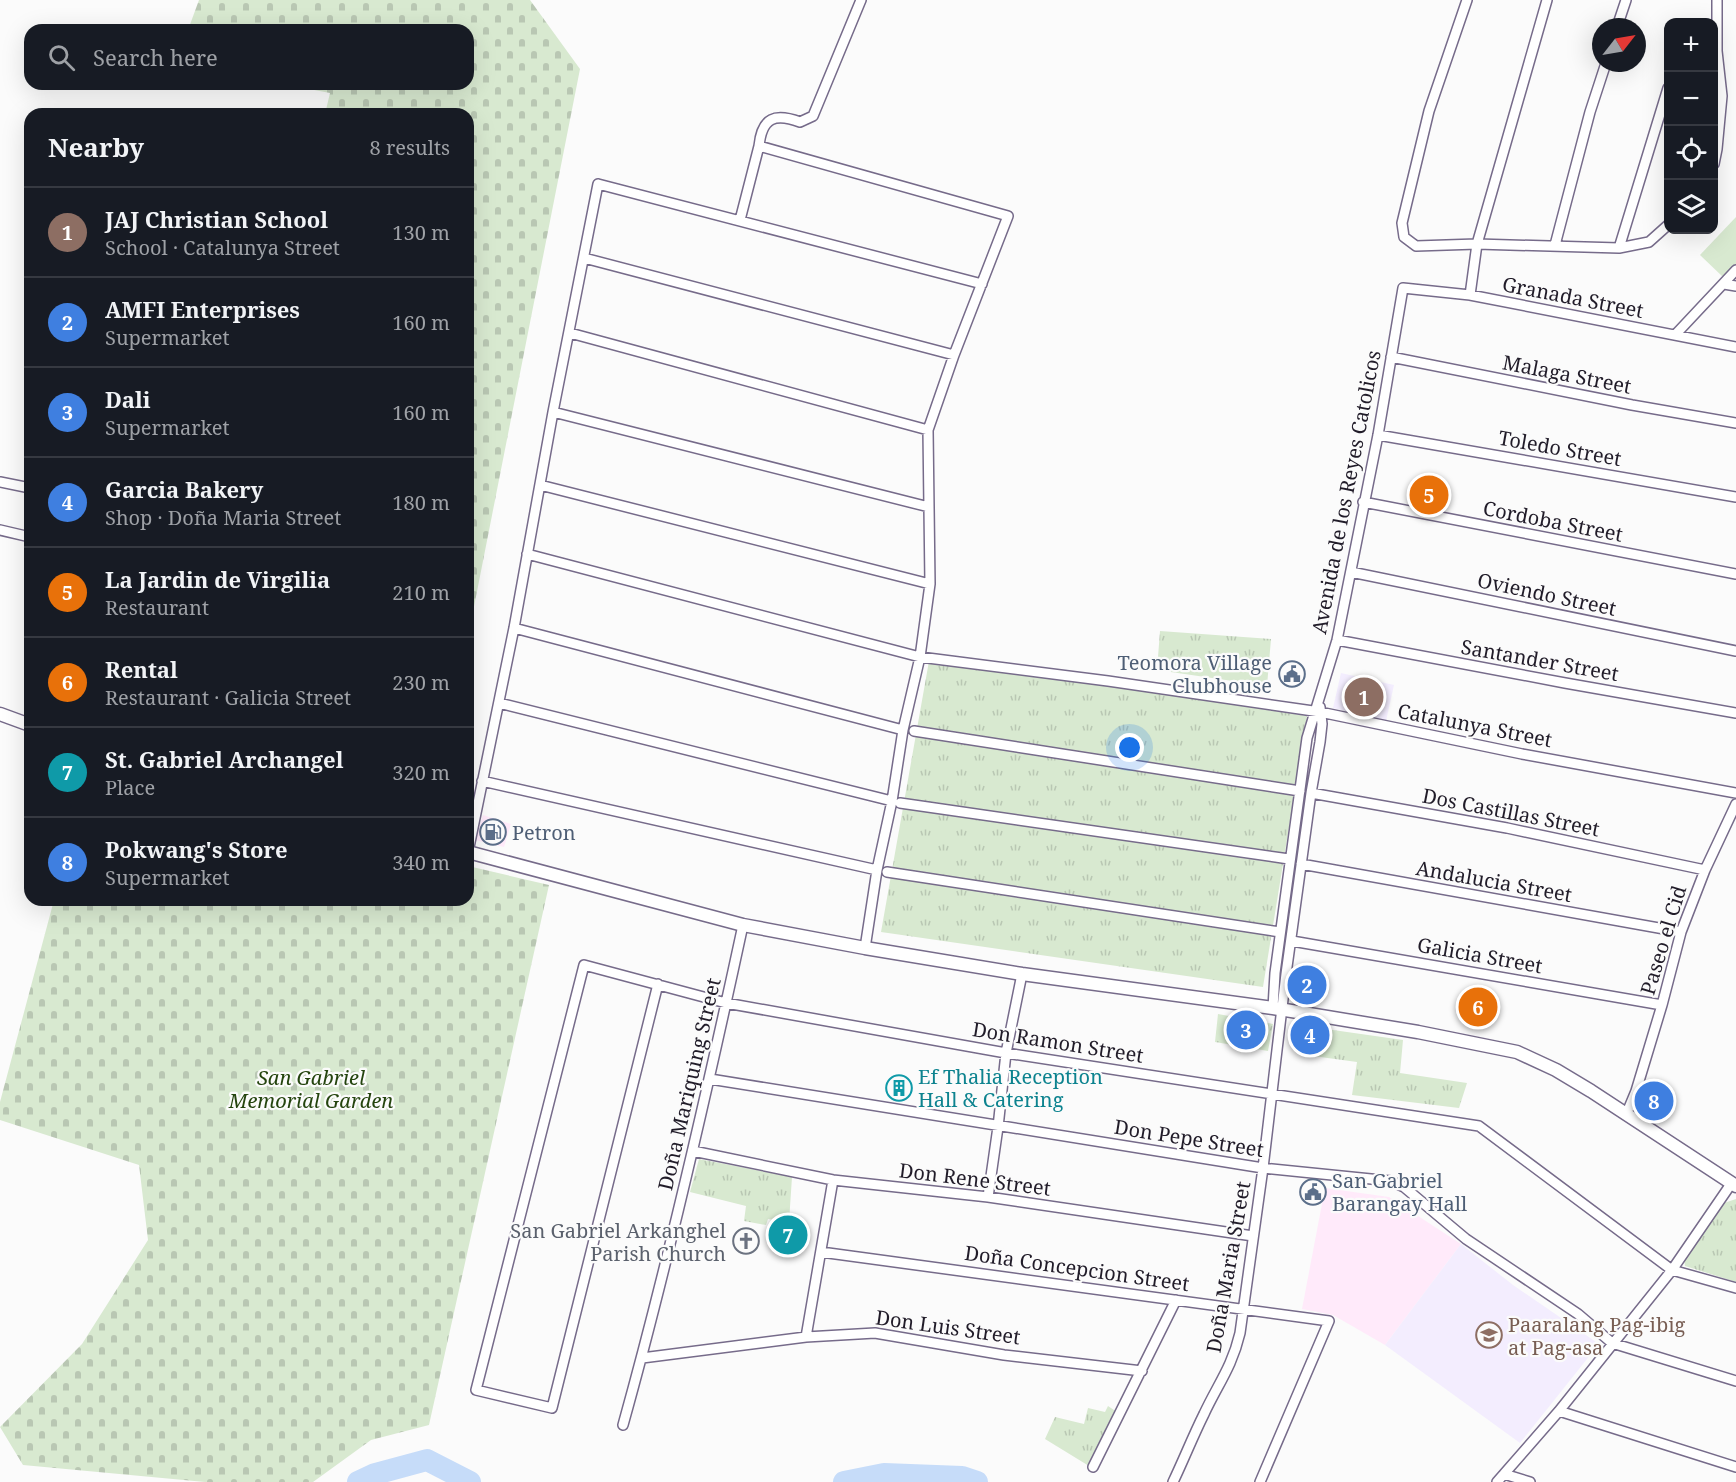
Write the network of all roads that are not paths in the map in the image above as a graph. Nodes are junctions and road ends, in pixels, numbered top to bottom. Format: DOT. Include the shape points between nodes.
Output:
graph roads {
  1 [pos="861,0"];
  2 [pos="1467,0"];
  3 [pos="1546,0"];
  4 [pos="1626,0"];
  5 [pos="1717,0"];
  6 [pos="1620,18"];
  7 [pos="1716,18"];
  8 [pos="1718,70"];
  9 [pos="1603,72"];
  10 [pos="1664,101"];
  11 [pos="1718,138"];
  12 [pos="759,146"];
  13 [pos="740,220"];
  14 [pos="1664,229"];
  15 [pos="1477,244"];
  16 [pos="1555,245"];
  17 [pos="1619,248"];
  18 [pos="584,258"];
  19 [pos="1736,270"];
  20 [pos="982,284"];
  21 [pos="1724,284"];
  22 [pos="1736,286"];
  23 [pos="1403,288"];
  24 [pos="1470,295"];
  25 [pos="570,333"];
  26 [pos="1675,335"];
  27 [pos="1736,347"];
  28 [pos="954,355"];
  29 [pos="1391,357"];
  30 [pos="553,412"];
  31 [pos="1736,423"];
  32 [pos="928,430"];
  33 [pos="1378,435"];
  34 [pos="0,482"];
  35 [pos="540,485"];
  36 [pos="24,487"];
  37 [pos="1736,497"];
  38 [pos="1363,502"];
  39 [pos="929,507"];
  40 [pos="0,530"];
  41 [pos="24,536"];
  42 [pos="527,554"];
  43 [pos="1351,572"];
  44 [pos="1736,574"];
  45 [pos="930,584"];
  46 [pos="514,628"];
  47 [pos="1337,640"];
  48 [pos="1736,651"];
  49 [pos="920,657"];
  50 [pos="500,703"];
  51 [pos="1318,711"];
  52 [pos="1736,713"];
  53 [pos="0,714"];
  54 [pos="24,723"];
  55 [pos="903,730"];
  56 [pos="914,731"];
  57 [pos="482,781"];
  58 [pos="1300,791"];
  59 [pos="1311,793"];
  60 [pos="1736,793"];
  61 [pos="896,802"];
  62 [pos="1736,804"];
  63 [pos="474,822"];
  64 [pos="474,854"];
  65 [pos="1289,859"];
  66 [pos="1301,864"];
  67 [pos="877,870"];
  68 [pos="1705,870"];
  69 [pos="887,872"];
  70 [pos="743,925"];
  71 [pos="1281,932"];
  72 [pos="1681,932"];
  73 [pos="1292,941"];
  74 [pos="865,948"];
  75 [pos="1022,974"];
  76 [pos="658,984"];
  77 [pos="726,1003"];
  78 [pos="1662,1005"];
  79 [pos="1278,1009"];
  80 [pos="1006,1053"];
  81 [pos="710,1080"];
  82 [pos="1272,1094"];
  83 [pos="1626,1115"];
  84 [pos="998,1127"];
  85 [pos="693,1151"];
  86 [pos="1263,1168"];
  87 [pos="833,1180"];
  88 [pos="1733,1185"];
  89 [pos="988,1197"];
  90 [pos="1253,1236"];
  91 [pos="821,1252"];
  92 [pos="1672,1270"];
  93 [pos="1736,1288"];
  94 [pos="1176,1300"];
  95 [pos="1242,1309"];
  96 [pos="806,1337"];
  97 [pos="1612,1343"];
  98 [pos="642,1358"];
  99 [pos="1142,1371"];
  100 [pos="1736,1381"];
  101 [pos="1559,1411"];
  102 [pos="623,1425"];
  103 [pos="1093,1467"];
  104 [pos="1736,1467"];
  105 [pos="1501,1478"];
  106 [pos="1173,1482"];
  107 [pos="1260,1482"];
  108 [pos="1530,1482"];
  1 -- 12 [label="street" via="813,116 800,122 777,116 765,127"];
  2 -- 15 [label="street" via="1429,111 1402,223 1404,237 1416,246"];
  3 -- 15 [label="street"];
  4 -- 6 [label="street"];
  5 -- 7 [label="street"];
  8 -- 11 [label="street" via="1722,96"];
  9 -- 16 [label="street"];
  10 -- 17 [label="street"];
  12 -- 13 [label="street"];
  12 -- 20 [label="street" via="1008,216"];
  13 -- 18 [label="street" via="598,184"];
  13 -- 20 [label="street"];
  14 -- 17 [label="street" via="1649,242"];
  15 -- 16 [label="street"];
  15 -- 24 [label="street"];
  16 -- 17 [label="street"];
  18 -- 25 [label="street"];
  18 -- 28 [label="street"];
  19 -- 21 [label="street"];
  20 -- 28 [label="street"];
  21 -- 22 [label="street"];
  21 -- 26 [label="street"];
  23 -- 24 [label="street, Granada Street"];
  23 -- 29 [label="street, Avenida de los Reyes Catolicos"];
  24 -- 26 [label="street, Granada Street"];
  25 -- 30 [label="street"];
  25 -- 32 [label="street"];
  26 -- 27 [label="street, Granada Street"];
  28 -- 32 [label="street"];
  29 -- 31 [label="street, Malaga Street"];
  29 -- 33 [label="street, Avenida de los Reyes Catolicos"];
  30 -- 35 [label="street"];
  30 -- 39 [label="street"];
  32 -- 39 [label="street"];
  33 -- 37 [label="street, Toledo Street"];
  33 -- 38 [label="street, Avenida de los Reyes Catolicos"];
  34 -- 36 [label="street"];
  35 -- 42 [label="street"];
  35 -- 45 [label="street"];
  38 -- 43 [label="street, Avenida de los Reyes Catolicos"];
  38 -- 44 [label="street, Cordoba Street"];
  39 -- 45 [label="street"];
  40 -- 41 [label="street"];
  42 -- 46 [label="street"];
  42 -- 49 [label="street, Catalunya Street"];
  43 -- 47 [label="street, Avenida de los Reyes Catolicos"];
  43 -- 48 [label="street, Oviendo Street"];
  45 -- 49 [label="street"];
  46 -- 50 [label="street"];
  46 -- 55 [label="street"];
  47 -- 51 [label="street, Avenida de los Reyes Catolicos"];
  47 -- 52 [label="street, Santander Street"];
  49 -- 51 [label="street, Catalunya Street"];
  49 -- 55 [label="street"];
  50 -- 57 [label="street"];
  50 -- 61 [label="street"];
  51 -- 58 [label="street, Avenida de los Reyes Catolicos" via="1307,738"];
  51 -- 59 [label="street, Avenida de los Reyes Catolicos" via="1320,742"];
  51 -- 60 [label="street, Catalunya Street"];
  53 -- 54 [label="street"];
  55 -- 61 [label="street"];
  56 -- 58 [label="street"];
  57 -- 63 [label="street"];
  57 -- 67 [label="street"];
  58 -- 65 [label="street, Avenida de los Reyes Catolicos"];
  59 -- 66 [label="street, Avenida de los Reyes Catolicos"];
  59 -- 68 [label="street, Dos Castillas Street" via="1507,828"];
  61 -- 65 [label="street"];
  61 -- 67 [label="street"];
  62 -- 68 [label="street, Paseo el Cid"];
  64 -- 70 [label="street"];
  65 -- 71 [label="street, Avenida de los Reyes Catolicos"];
  66 -- 72 [label="street, Andalucia Street"];
  66 -- 73 [label="street, Avenida de los Reyes Catolicos"];
  67 -- 74 [label="street"];
  68 -- 72 [label="street, Paseo el Cid"];
  69 -- 71 [label="street"];
  70 -- 74 [label="street"];
  70 -- 77 [label="street, Doña Mariquing Street"];
  71 -- 79 [label="street, Avenida de los Reyes Catolicos" via="1275,973"];
  72 -- 78 [label="street, Paseo el Cid"];
  73 -- 78 [label="street, Galicia Street"];
  73 -- 79 [label="street, Avenida de los Reyes Catolicos"];
  74 -- 75 [label="street"];
  75 -- 79 [label="street"];
  75 -- 80 [label="street"];
  76 -- 76 [label="street, Don Ramon Street" via="552,1408 476,1390 584,965"];
  76 -- 77 [label="street, Don Ramon Street"];
  77 -- 80 [label="street, Don Ramon Street"];
  77 -- 81 [label="street, Doña Mariquing Street"];
  78 -- 83 [label="street, Paseo el Cid"];
  79 -- 82 [label="street, Doña Maria Street"];
  79 -- 83 [label="street" via="1517,1052 1556,1070"];
  80 -- 82 [label="street, Don Ramon Street"];
  80 -- 84 [label="street"];
  81 -- 84 [label="street, Don Pepe Street"];
  81 -- 85 [label="street, Doña Mariquing Street"];
  82 -- 86 [label="street, Doña Maria Street"];
  82 -- 92 [label="street, Don Ramon Street" via="1479,1126"];
  83 -- 88 [label="street"];
  84 -- 86 [label="street, Don Pepe Street"];
  84 -- 89 [label="street"];
  85 -- 87 [label="street, Don Rene Street"];
  85 -- 98 [label="street, Doña Mariquing Street"];
  86 -- 90 [label="street, Doña Maria Street"];
  86 -- 97 [label="street, Don Pepe Street" via="1391,1181 1404,1186 1466,1239 1578,1314"];
  87 -- 89 [label="street, Don Rene Street"];
  87 -- 91 [label="street"];
  88 -- 92 [label="street"];
  89 -- 90 [label="street, Don Rene Street"];
  90 -- 95 [label="street, Doña Maria Street"];
  91 -- 94 [label="street, Doña Concepcion Street"];
  91 -- 96 [label="street"];
  92 -- 93 [label="street"];
  92 -- 97 [label="street"];
  94 -- 95 [label="street, Doña Concepcion Street"];
  94 -- 99 [label="street"];
  95 -- 106 [label="street, Doña Maria Street" via="1235,1353"];
  95 -- 107 [label="street, Doña Concepcion Street" via="1329,1322"];
  96 -- 98 [label="street, Don Luis Street"];
  96 -- 99 [label="street, Don Luis Street" via="888,1334 1004,1354"];
  97 -- 100 [label="street"];
  97 -- 101 [label="street"];
  98 -- 102 [label="street, Doña Mariquing Street"];
  99 -- 103 [label="street"];
  101 -- 104 [label="street"];
  101 -- 105 [label="street"];
  105 -- 108 [label="street"];
}
